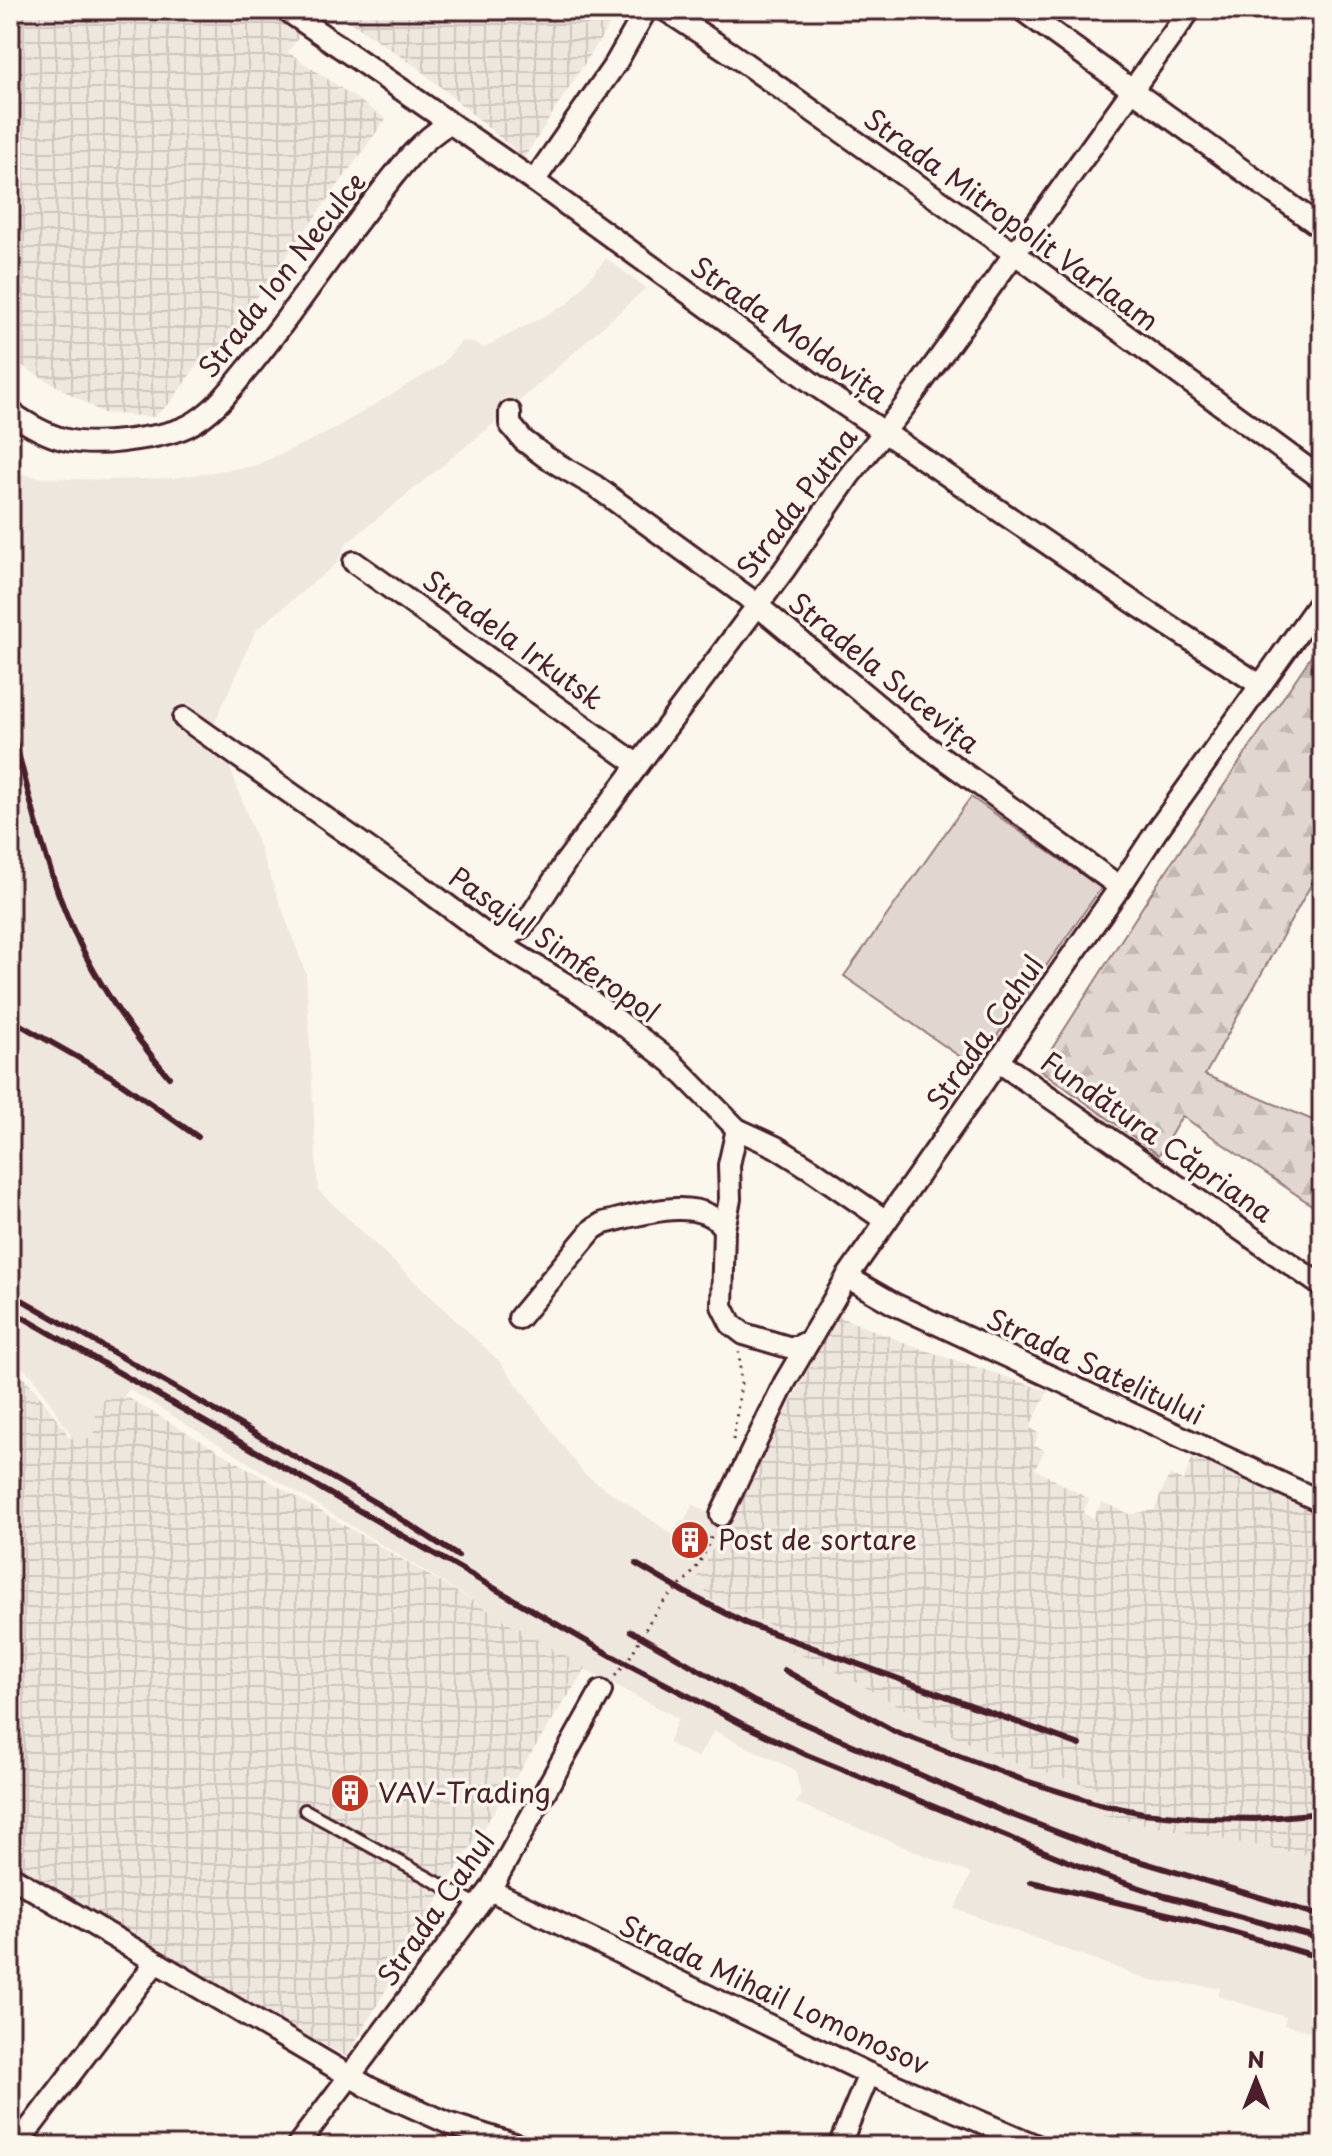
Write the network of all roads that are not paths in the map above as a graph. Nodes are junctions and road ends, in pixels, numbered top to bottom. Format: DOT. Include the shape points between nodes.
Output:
graph roads {
  1 [pos="646,10"];
  2 [pos="665,10"];
  3 [pos="1022,10"];
  4 [pos="1190,10"];
  5 [pos="292,14"];
  6 [pos="1132,90"];
  7 [pos="448,124"];
  8 [pos="534,181"];
  9 [pos="1322,228"];
  10 [pos="1014,253"];
  11 [pos="10,412"];
  12 [pos="510,412"];
  13 [pos="885,432"];
  14 [pos="1322,479"];
  15 [pos="354,562"];
  16 [pos="1322,599"];
  17 [pos="756,606"];
  18 [pos="1260,685"];
  19 [pos="184,718"];
  20 [pos="638,765"];
  21 [pos="1120,887"];
  22 [pos="496,942"];
  23 [pos="999,1062"];
  24 [pos="737,1129"];
  25 [pos="886,1221"];
  26 [pos="724,1229"];
  27 [pos="847,1277"];
  28 [pos="1322,1286"];
  29 [pos="519,1318"];
  30 [pos="807,1342"];
  31 [pos="1322,1502"];
  32 [pos="721,1515"];
  33 [pos="601,1691"];
  34 [pos="305,1810"];
  35 [pos="10,1876"];
  36 [pos="484,1898"];
  37 [pos="156,1962"];
  38 [pos="869,2074"];
  39 [pos="350,2076"];
  40 [pos="10,2141"];
  41 [pos="16,2146"];
  42 [pos="297,2146"];
  43 [pos="520,2146"];
  44 [pos="839,2146"];
  45 [pos="1037,2146"];
  1 -- 8 [label="street" via="609,74"];
  2 -- 10 [label="street, Strada Mitropolit Varlaam"];
  3 -- 6 [label="street"];
  4 -- 6 [label="street, Strada Putna"];
  5 -- 7 [label="street, Strada Moldovița"];
  6 -- 9 [label="street"];
  6 -- 10 [label="street, Strada Putna"];
  7 -- 8 [label="street, Strada Moldovița"];
  7 -- 11 [label="street, Strada Ion Neculce" via="411,152 268,346 201,418 140,439 82,444 42,432"];
  8 -- 13 [label="street, Strada Moldovița"];
  10 -- 13 [label="street, Strada Putna"];
  10 -- 14 [label="street, Strada Mitropolit Varlaam"];
  12 -- 17 [label="street, Stradela Sucevița" via="510,424 535,449 608,495"];
  13 -- 17 [label="street, Strada Putna"];
  13 -- 18 [label="street, Strada Moldovița"];
  15 -- 20 [label="street, Stradela Irkutsk"];
  16 -- 18 [label="street, Strada Cahul"];
  17 -- 20 [label="street, Strada Putna"];
  17 -- 21 [label="street, Stradela Sucevița" via="925,745"];
  18 -- 21 [label="street, Strada Cahul"];
  19 -- 22 [label="street, Pasajul Simferopol"];
  20 -- 22 [label="street, Strada Putna" via="522,927"];
  21 -- 23 [label="street, Strada Cahul"];
  22 -- 24 [label="street, Pasajul Simferopol" via="579,992 671,1062"];
  23 -- 25 [label="street, Strada Cahul"];
  23 -- 28 [label="street, Fundătura Căpriana"];
  24 -- 25 [label="street, Pasajul Simferopol" via="776,1147"];
  24 -- 26 [label="street"];
  25 -- 27 [label="street, Strada Cahul"];
  26 -- 29 [label="street" via="713,1216 690,1208 603,1223"];
  26 -- 30 [label="street" via="722,1306 736,1329 777,1345"];
  27 -- 30 [label="street, Strada Cahul"];
  27 -- 31 [label="street, Strada Satelitului" via="894,1304"];
  30 -- 32 [label="street, Strada Cahul"];
  33 -- 36 [label="street, Strada Cahul"];
  34 -- 36 [label="lane"];
  35 -- 37 [label="street"];
  36 -- 38 [label="street, Strada Mihail Lomonosov"];
  36 -- 39 [label="street, Strada Cahul"];
  37 -- 39 [label="street"];
  37 -- 41 [label="street"];
  38 -- 44 [label="street"];
  38 -- 45 [label="street, Strada Mihail Lomonosov"];
  39 -- 42 [label="street, Strada Cahul"];
  39 -- 43 [label="street" via="450,2124"];
  40 -- 41 [label="street"];
}
